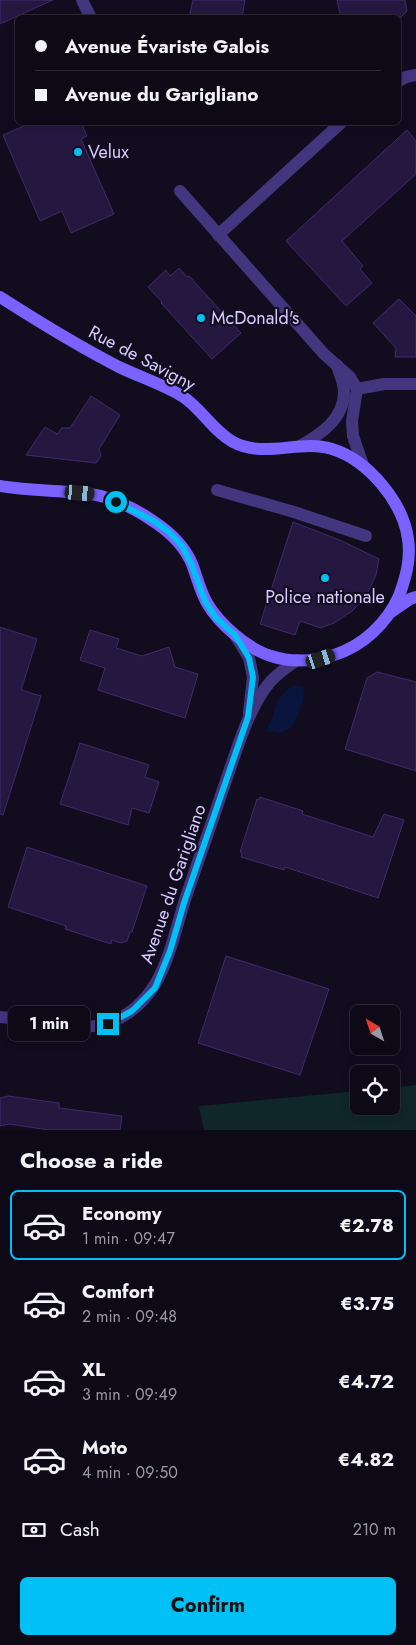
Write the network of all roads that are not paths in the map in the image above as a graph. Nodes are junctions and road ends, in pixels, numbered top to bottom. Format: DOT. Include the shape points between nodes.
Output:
graph roads {
  1 [pos="82,0"];
  2 [pos="90,15"];
  3 [pos="416,75"];
  4 [pos="401,80"];
  5 [pos="339,125"];
  6 [pos="180,191"];
  7 [pos="218,235"];
  8 [pos="0,297"];
  9 [pos="337,365"];
  10 [pos="416,384"];
  11 [pos="357,389"];
  12 [pos="300,446"];
  13 [pos="363,465"];
  14 [pos="0,486"];
  15 [pos="216,490"];
  16 [pos="366,536"];
  17 [pos="408,537"];
  18 [pos="416,549"];
  19 [pos="416,597"];
  20 [pos="391,612"];
  21 [pos="235,635"];
  22 [pos="297,660"];
  23 [pos="248,717"];
  24 [pos="0,1017"];
  1 -- 2 [label="street"];
  3 -- 4 [label="street"];
  5 -- 7 [label="street"];
  6 -- 7 [label="street"];
  7 -- 9 [label="street"];
  8 -- 12 [label="main road, Rue de Savigny" via="95,354 179,394 230,440 244,447 265,450"];
  9 -- 11 [label="street" via="350,376"];
  9 -- 12 [label="street" via="344,390 342,406 330,426"];
  10 -- 11 [label="street" via="384,384"];
  11 -- 13 [label="street" via="353,436"];
  12 -- 13 [label="main road, Rue de Savigny" via="332,449"];
  13 -- 17 [label="main road, Rue de Savigny" via="388,493"];
  14 -- 21 [label="main road" via="98,495 136,511 169,532 182,546 205,601 216,618"];
  15 -- 16 [label="street"];
  17 -- 18 [label="main road"];
  17 -- 20 [label="main road" via="406,575"];
  19 -- 20 [label="main road"];
  20 -- 22 [label="main road" via="371,634 342,653 321,659"];
  21 -- 22 [label="main road" via="269,656"];
  21 -- 23 [label="street, Avenue du Garigliano" via="249,658 253,677"];
  22 -- 23 [label="street, Avenue du Garigliano" via="270,682"];
  23 -- 24 [label="street, Avenue du Garigliano" via="155,988 132,1011 108,1024 85,1027"];
}
